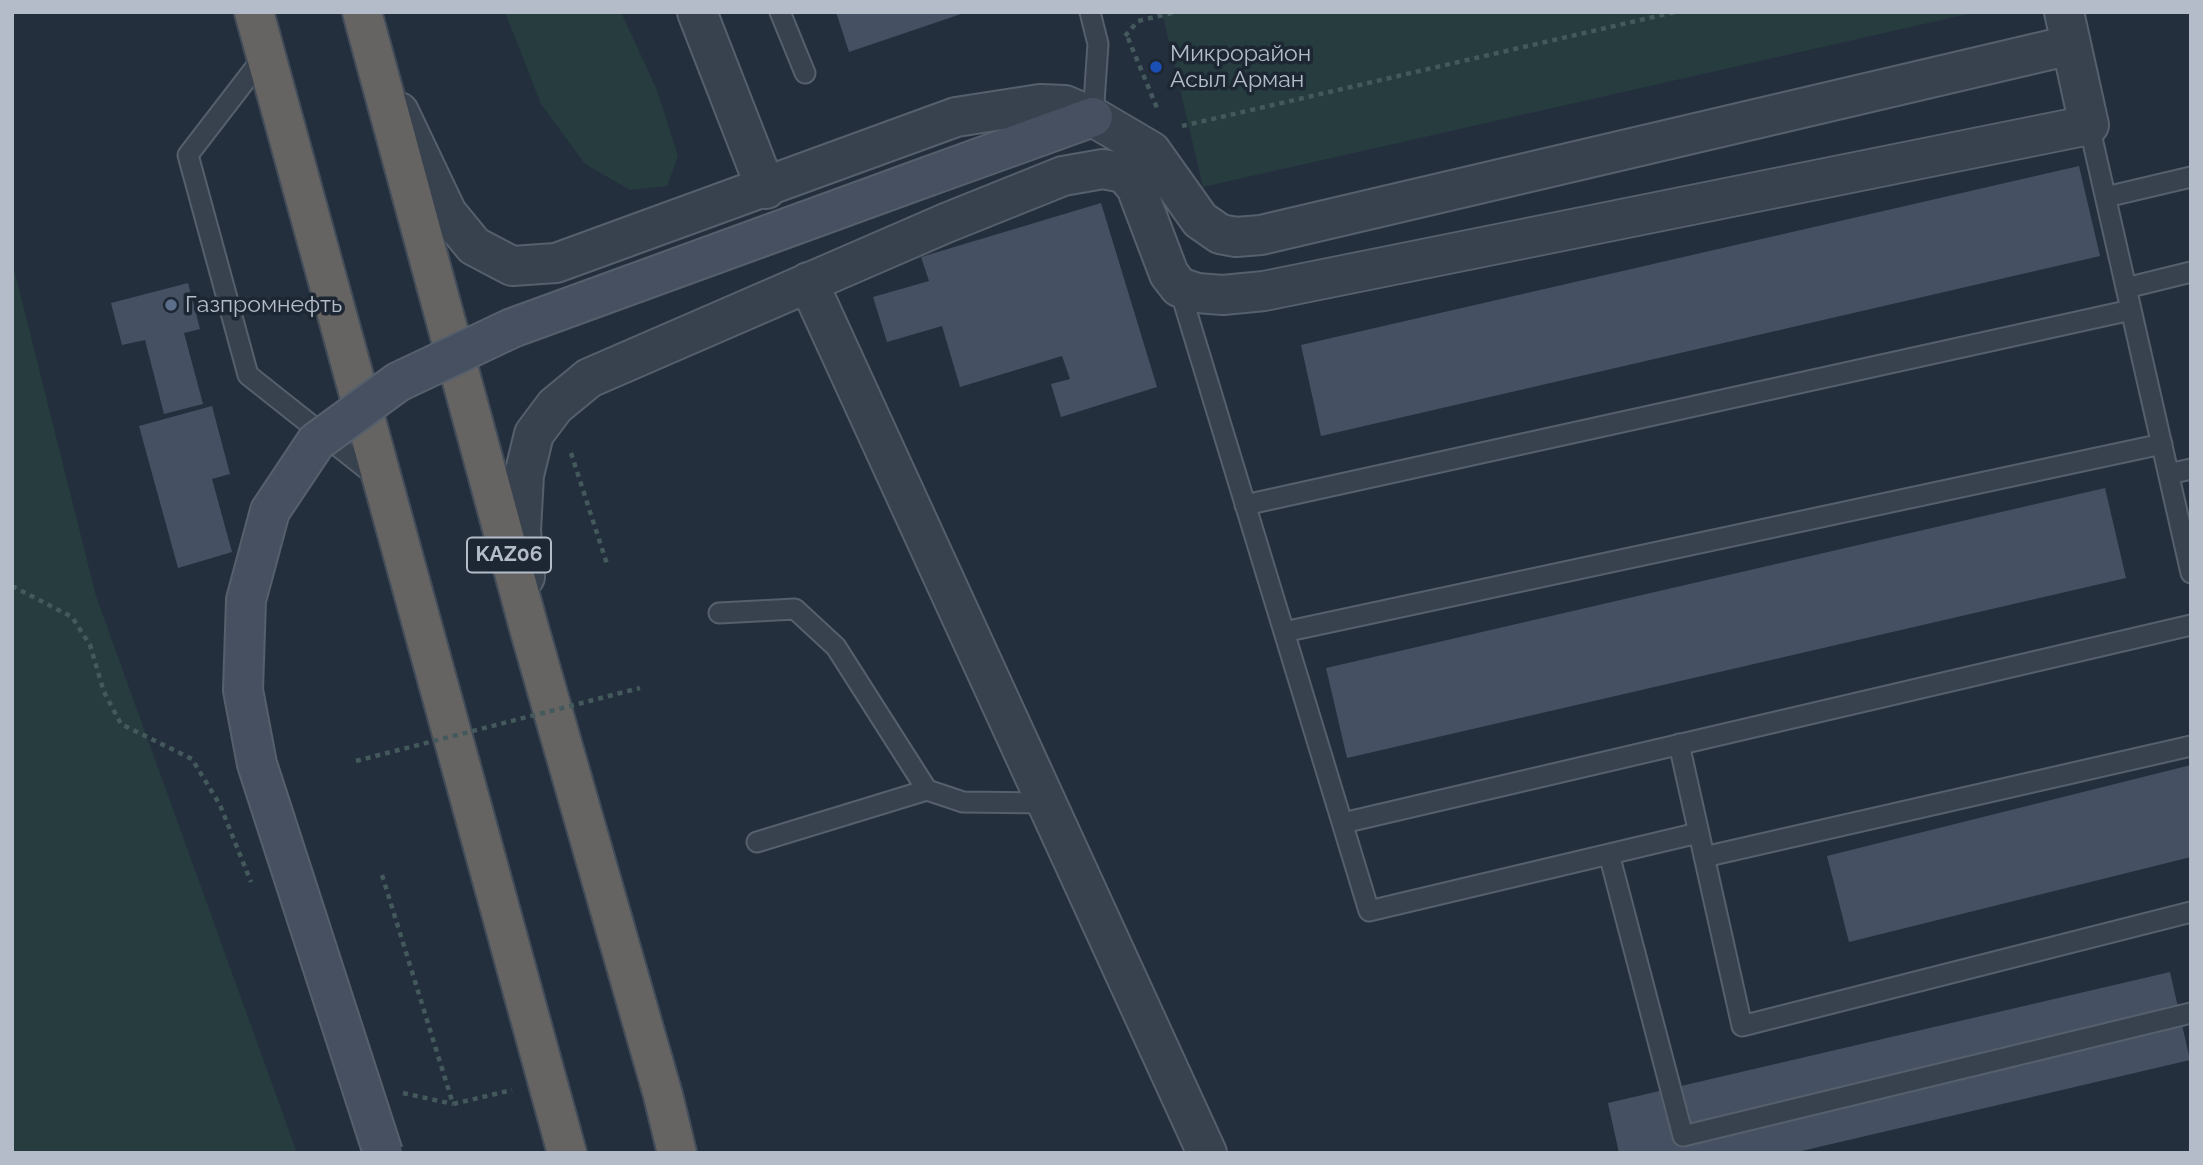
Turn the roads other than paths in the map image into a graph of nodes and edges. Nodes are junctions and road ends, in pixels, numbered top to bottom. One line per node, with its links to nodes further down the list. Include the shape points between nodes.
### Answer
1 (254, 12): 7 (highway)
2 (362, 12): 8 (highway, KАZ06)
3 (697, 12): 13 (street)
4 (780, 12): 9 (lane)
5 (1090, 12): 10 (lane, via 1098,44)
6 (2067, 21): 10 (street, via 1261,235 1220,234 1200,220 1150,151); 11 (street)
7 (265, 55): 23 (highway); 23 (lane, via 188,155 248,375)
8 (378, 66): 13 (street, via 447,213 474,246 512,266 556,263); 28 (highway, KАZ06)
9 (805, 73)
10 (1093, 117): 13 (street, via 1065,105 1040,104 956,117); 42 (main road, bridge, via 512,328 398,382 316,442 270,511 246,600 243,690 257,764)
11 (2089, 125): 14 (lane); 17 (street, via 1264,291 1223,295)
12 (2191, 177): 14 (lane)
13 (766, 189)
14 (2106, 197): 18 (lane)
15 (2191, 272): 18 (lane)
16 (808, 282): 17 (street, via 1063,176 1103,169 1124,173 1136,187 1169,274); 28 (street, via 589,378 555,406 534,434 524,475 521,530); 33 (street)
17 (1179, 287): 24 (lane)
18 (2126, 288): 19 (lane)
19 (2131, 310): 20 (lane); 24 (lane)
20 (2162, 444): 22 (lane); 29 (lane)
21 (2191, 469): 22 (lane)
22 (2169, 474): 25 (lane)
23 (383, 482): 43 (highway)
24 (1245, 505): 29 (lane)
25 (2191, 573)
26 (719, 613): 32 (lane, via 795,609 836,647)
27 (2191, 625): 30 (lane)
28 (529, 628): 41 (highway, KАZ06)
29 (1284, 632): 34 (lane)
30 (1679, 744): 34 (lane); 35 (lane)
31 (2191, 746): 38 (lane)
32 (927, 790): 33 (lane, via 963,802); 36 (lane)
33 (1047, 803): 46 (street)
34 (1343, 823): 37 (lane, via 1369,911)
35 (1698, 832): 37 (lane); 38 (lane)
36 (757, 842)
37 (1609, 854): 40 (lane, via 1683,1136)
38 (1704, 857): 39 (lane, via 1742,1026)
39 (2191, 912)
40 (2191, 1013)
41 (663, 1095): 44 (highway, KАZ06); 45 (main road)
42 (383, 1153)
43 (567, 1153)
44 (677, 1153)
45 (683, 1153)
46 (1207, 1153)

